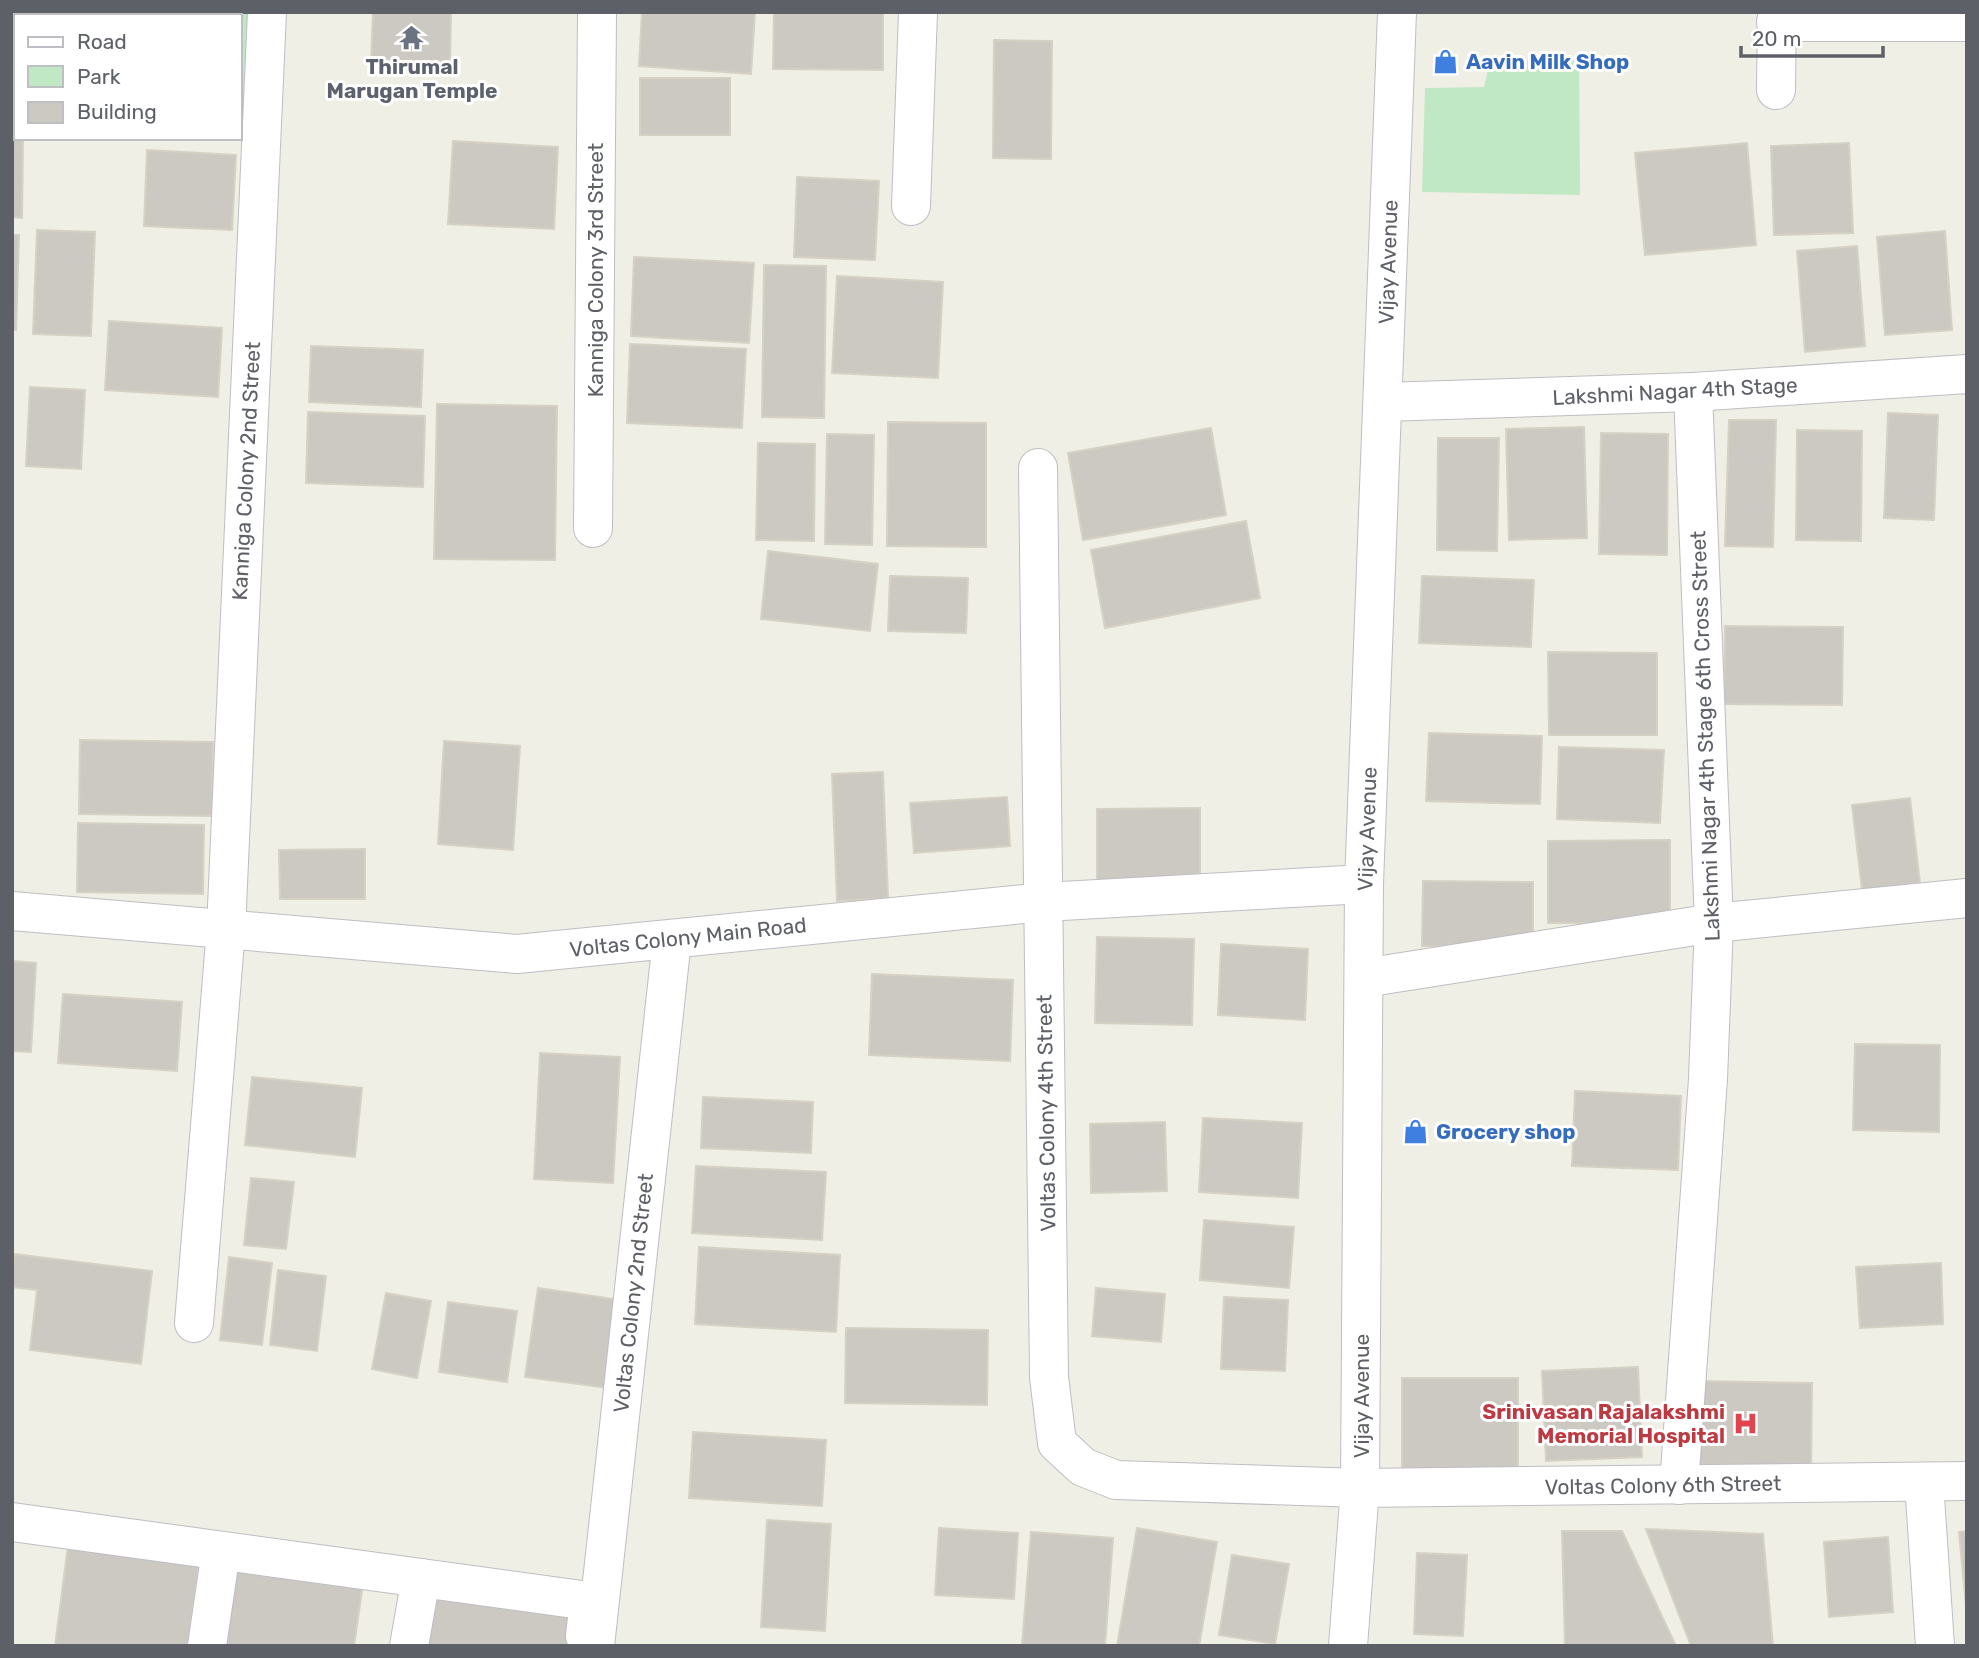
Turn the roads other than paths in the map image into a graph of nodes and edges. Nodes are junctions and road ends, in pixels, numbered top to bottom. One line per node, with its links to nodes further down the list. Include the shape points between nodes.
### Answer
1 (267, 12): 19 (street, Kanniga Colony 2nd Street)
2 (597, 12): 13 (street, Kanniga Colony 3rd Street)
3 (918, 12): 8 (street)
4 (1397, 12): 11 (street, Vijay Avenue)
5 (1777, 17): 6 (street); 7 (street)
6 (1967, 22)
7 (1776, 90)
8 (911, 206)
9 (1967, 374): 10 (street, Lakshmi Nagar 4th Stage)
10 (1692, 392): 11 (street, Lakshmi Nagar 4th Stage); 18 (street, Lakshmi Nagar 4th Stage 6th Cross Street)
11 (1383, 402): 14 (street, Vijay Avenue)
12 (1038, 468): 16 (street, Voltas Colony 4th Street)
13 (593, 528)
14 (1364, 884): 16 (street, Voltas Colony Main Road); 21 (street, Vijay Avenue)
15 (1967, 898): 18 (street)
16 (1044, 902): 20 (street, Voltas Colony Main Road); 26 (street, Voltas Colony 4th Street, via 1049,1377 1057,1443 1083,1467 1116,1480)
17 (12, 911): 19 (street, Voltas Colony Main Road)
18 (1714, 923): 21 (street); 25 (street, Lakshmi Nagar 4th Stage 6th Cross Street, via 1708,1079)
19 (226, 929): 20 (street, Voltas Colony Main Road, via 517,954); 22 (street)
20 (672, 940): 33 (street, Voltas Colony 2nd Street)
21 (1364, 978): 26 (street, Vijay Avenue)
22 (194, 1323)
23 (1967, 1481): 24 (street, Voltas Colony 6th Street)
24 (1924, 1482): 25 (street, Voltas Colony 6th Street); 35 (street)
25 (1679, 1485): 26 (street, Voltas Colony 6th Street)
26 (1360, 1488): 34 (street, Vijay Avenue)
27 (13, 1528): 28 (street)
28 (221, 1551): 29 (street); 30 (street)
29 (421, 1578): 31 (street); 32 (street, via 589,1601)
30 (206, 1646)
31 (409, 1646)
32 (584, 1646)
33 (595, 1646)
34 (1348, 1646)
35 (1935, 1646)

